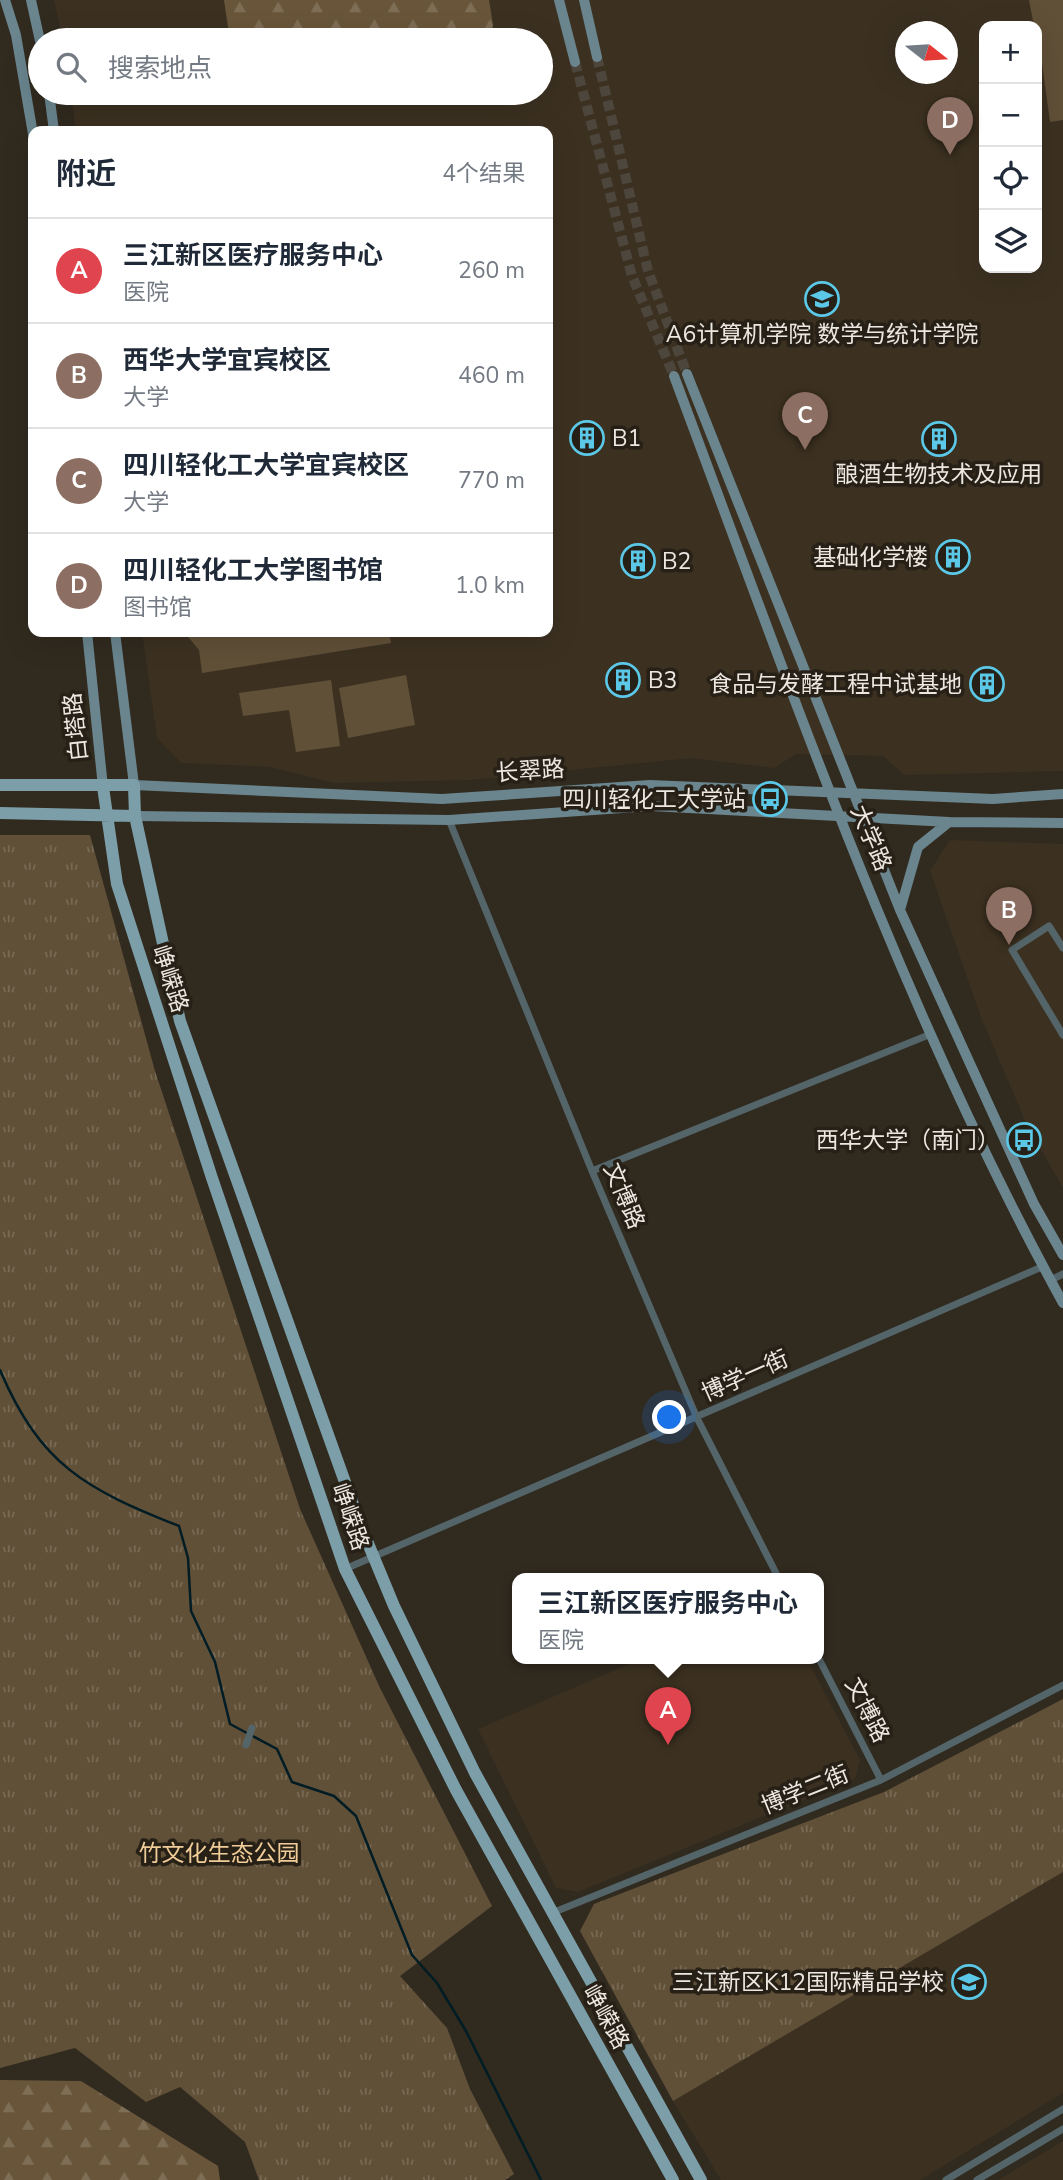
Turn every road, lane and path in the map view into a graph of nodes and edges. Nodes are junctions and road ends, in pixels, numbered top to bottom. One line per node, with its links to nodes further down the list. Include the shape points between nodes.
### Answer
1 (5, 0): 8 (main road)
2 (30, 0): 5 (main road)
3 (559, 0): 7 (main road)
4 (584, 0): 6 (main road)
5 (37, 28)
6 (597, 57)
7 (575, 62)
8 (28, 105)
9 (28, 105): 11 (main road)
10 (51, 105): 12 (main road)
11 (32, 126)
12 (53, 126)
13 (687, 374): 22 (main road, 大学路)
14 (674, 376): 20 (main road, 大学路)
15 (88, 637): 19 (main road, 白塔路)
16 (117, 637): 18 (main road)
17 (0, 785): 19 (main road, 长翠路)
18 (134, 785): 19 (main road, 长翠路); 20 (main road, 长翠路, via 442,799 650,785); 25 (main road)
19 (103, 787): 26 (main road, 白塔路)
20 (829, 793): 22 (main road, 长翠路); 24 (main road, 大学路)
21 (1063, 793): 22 (main road, 长翠路, via 993,799)
22 (852, 794): 27 (main road, 大学路)
23 (0, 813): 26 (main road, 长翠路)
24 (838, 815): 27 (main road, 长翠路); 28 (main road, 长翠路, via 651,806); 33 (main road, 大学路)
25 (135, 816): 26 (main road, 长翠路); 28 (main road, 长翠路); 42 (main road, 峥嵘路, via 180,1021)
26 (105, 817): 43 (main road, 峥嵘路, via 117,884)
27 (862, 817): 29 (main road, 长翠路); 31 (main road, 大学路)
28 (449, 820): 35 (street, 文博路)
29 (949, 822): 30 (main road, 长翠路); 31 (main road, via 918,847)
30 (1063, 823)
31 (900, 911): 36 (main road, 大学路, via 1034,1204)
32 (1063, 948): 34 (street, via 1049,926 1012,950)
33 (931, 1034): 35 (street); 37 (main road, 大学路)
34 (1063, 1035)
35 (592, 1171): 41 (street, 文博路)
36 (1063, 1255)
37 (1044, 1266): 39 (main road, 大学路); 41 (street, 博学一街)
38 (1063, 1274): 39 (street)
39 (1051, 1280): 40 (main road, 大学路)
40 (1062, 1301)
41 (698, 1418): 42 (street, 博学一街); 44 (street, 文博路)
42 (375, 1557): 43 (street, 博学一街); 50 (main road, 峥嵘路, via 475,1773)
43 (345, 1569): 53 (main road, 峥嵘路, via 456,1790)
44 (776, 1573)
45 (822, 1664): 49 (street, 文博路)
46 (1063, 1685): 49 (street, 博学二街)
47 (252, 1728): 48 (street)
48 (246, 1745)
49 (881, 1780): 50 (street, 博学二街)
50 (552, 1913): 54 (main road, 峥嵘路)
51 (1063, 2109): 55 (street)
52 (1063, 2129): 56 (street)
53 (673, 2180)
54 (701, 2180)
55 (946, 2180)
56 (978, 2180)

